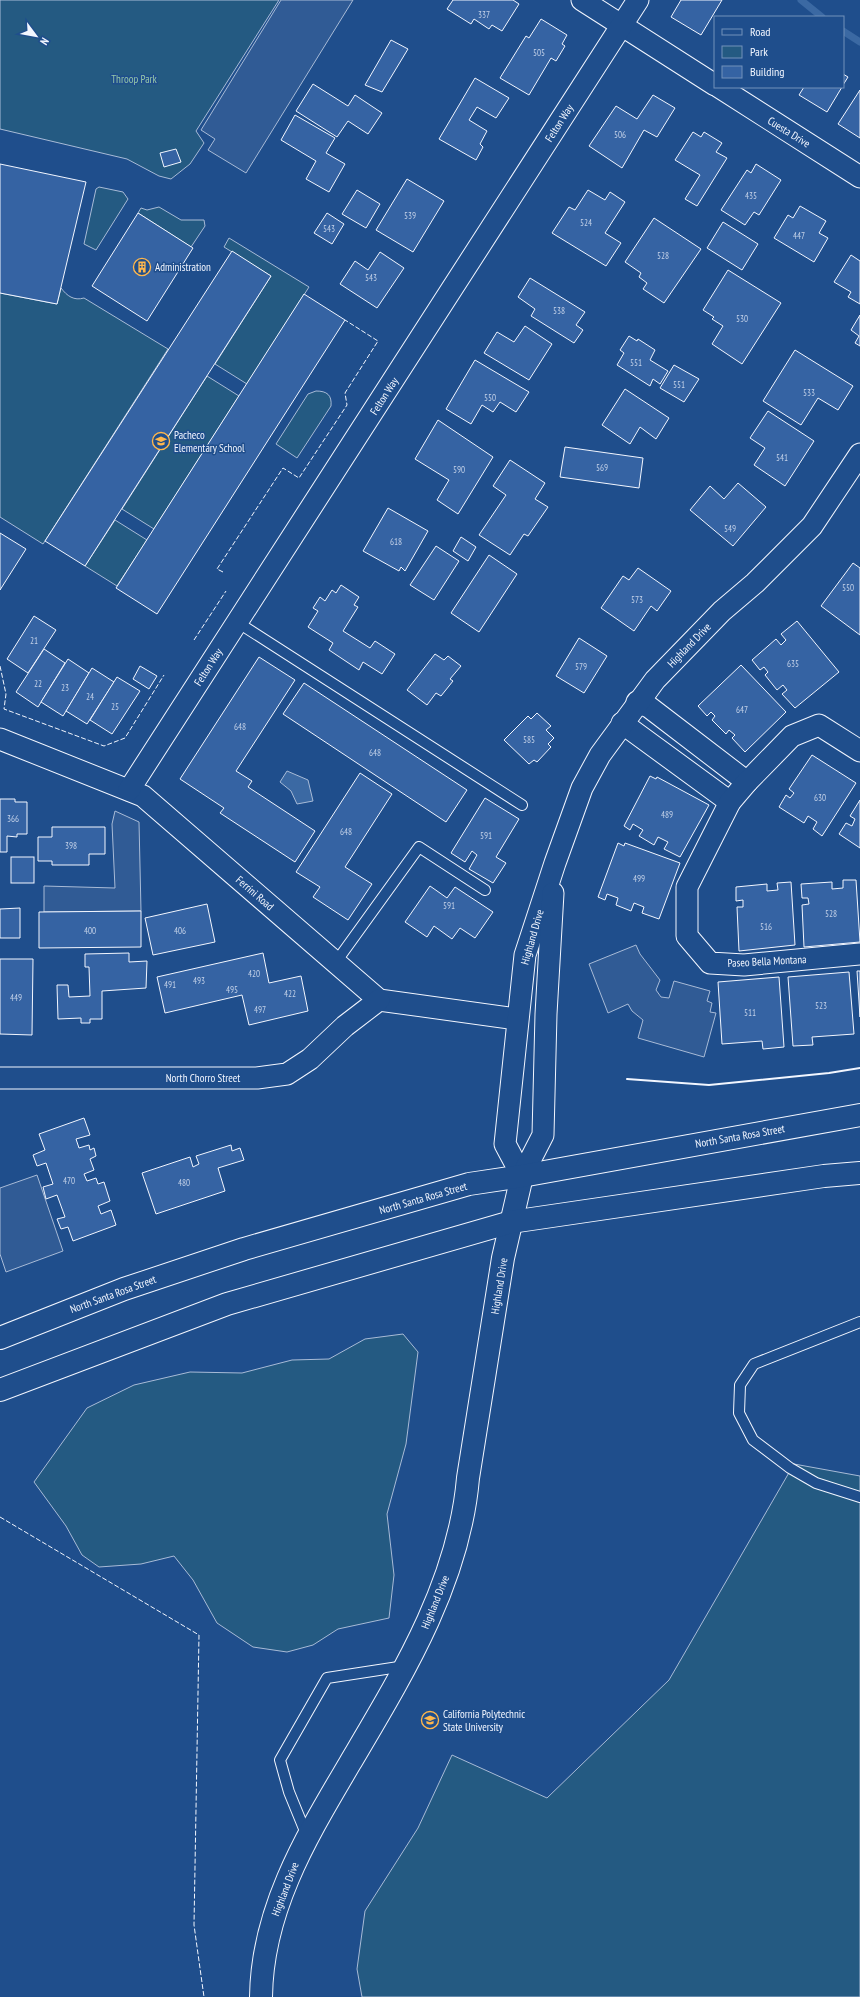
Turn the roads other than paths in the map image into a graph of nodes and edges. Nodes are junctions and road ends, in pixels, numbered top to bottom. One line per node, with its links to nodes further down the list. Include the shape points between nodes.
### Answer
1 (582, 0): 3 (street)
2 (638, 0): 3 (street, Felton Way)
3 (622, 26): 4 (street); 8 (street, Felton Way)
4 (714, 84)
5 (721, 88): 6 (street, Cuesta Drive)
6 (860, 177)
7 (860, 454): 9 (street, Highland Drive, via 812,526 755,583 722,611)
8 (237, 622): 14 (street, Felton Way); 16 (lane)
9 (637, 702): 10 (street, Highland Drive); 13 (street, via 649,707)
10 (622, 723): 15 (street); 17 (street, Highland Drive, via 582,788)
11 (0, 739): 14 (street, Ferrini Road)
12 (860, 751): 13 (street, Paseo Bella Montana, via 819,725 792,736)
13 (747, 782): 15 (street, Paseo Bella Montana)
14 (129, 790): 20 (street, Ferrini Road, via 143,796)
15 (730, 802): 19 (street, Paseo Bella Montana, via 687,887 687,936 710,963 744,965)
16 (522, 805)
17 (555, 863): 22 (street, Highland Drive, via 525,955); 26 (street, Highland Drive, via 546,1014 543,1135)
18 (485, 890): 20 (lane, via 419,847)
19 (860, 954)
20 (336, 962): 21 (street, Ferrini Road)
21 (379, 1000): 22 (street); 23 (street, North Chorro Street, via 345,1026 310,1059 287,1074 257,1078)
22 (517, 1019): 26 (street, Highland Drive, via 505,1144)
23 (0, 1078)
24 (860, 1115): 26 (main road, North Santa Rosa Street)
25 (860, 1173): 27 (main road, via 824,1176)
26 (522, 1176): 27 (main road, Highland Drive); 29 (main road, North Santa Rosa Street, via 469,1184 244,1249 124,1289)
27 (511, 1222): 30 (main road, via 227,1304); 32 (main road, Highland Drive, via 468,1478 465,1510 450,1565 429,1620)
28 (860, 1322): 31 (lane, via 754,1364 740,1385 739,1413 753,1440 790,1468 816,1483)
29 (0, 1338)
30 (0, 1390)
31 (860, 1497)
32 (405, 1666): 33 (main road, Highland Drive); 33 (lane, via 327,1678 280,1760 289,1792)
33 (308, 1838): 34 (main road, Highland Drive, via 289,1872 272,1924 261,1983)
34 (261, 1997)

